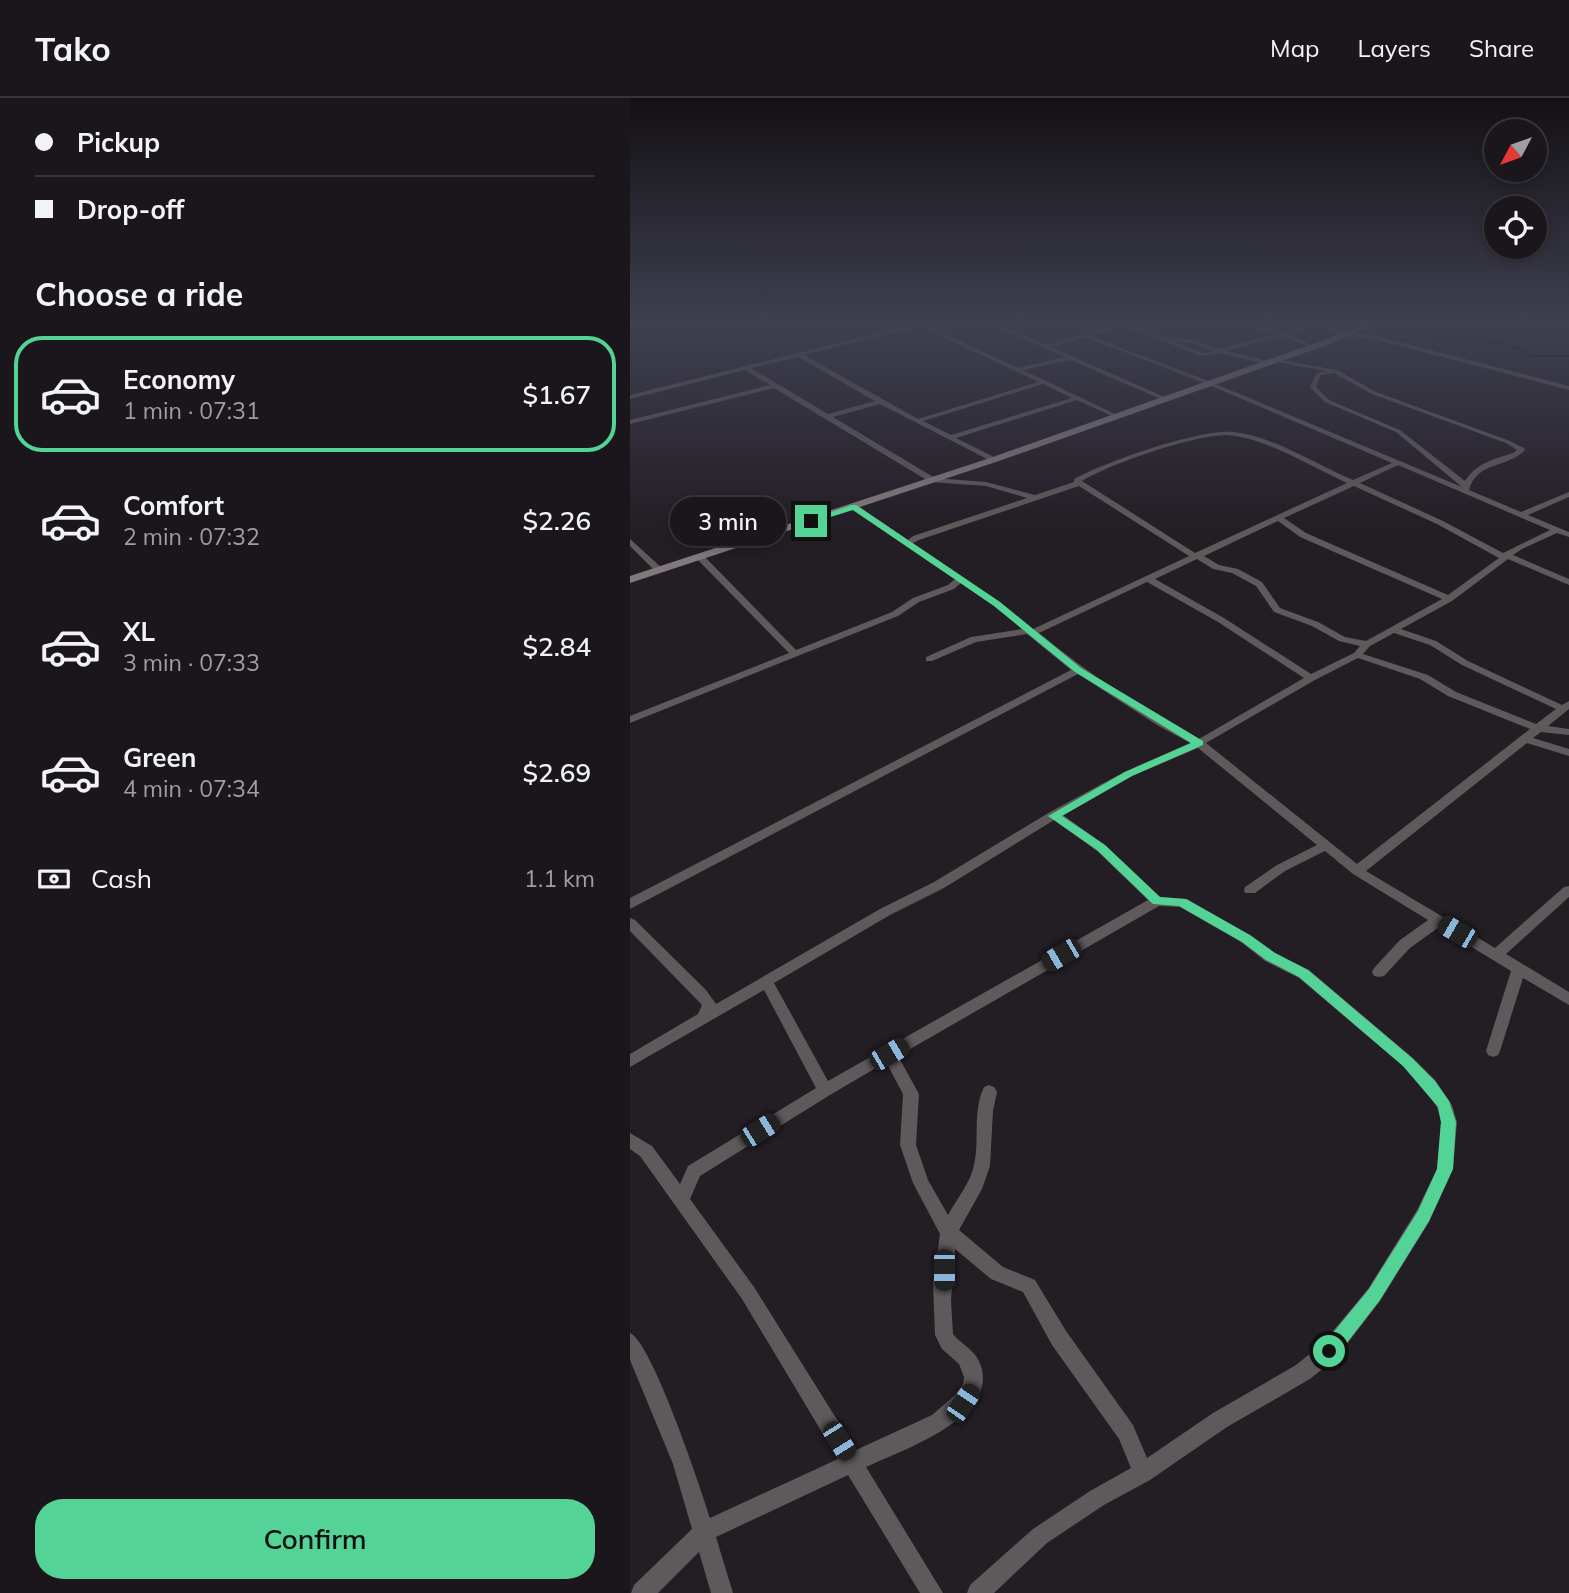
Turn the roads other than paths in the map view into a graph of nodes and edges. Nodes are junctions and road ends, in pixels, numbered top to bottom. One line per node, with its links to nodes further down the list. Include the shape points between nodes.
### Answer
1 (655, 391): 12 (street)
2 (754, 391): 19 (street)
3 (781, 391): 16 (street)
4 (861, 391): 15 (street)
5 (1015, 391): 18 (street)
6 (1062, 391): 13 (street)
7 (1147, 391): 14 (street)
8 (1188, 391): 14 (street)
9 (1227, 391): 22 (street)
10 (1317, 391): 26 (street, via 1327,401 1398,431)
11 (1370, 391): 26 (street, via 1521,450 1475,472)
12 (630, 397)
13 (1077, 398): 17 (street); 20 (street)
14 (1166, 399): 17 (street)
15 (881, 402): 16 (street); 18 (street)
16 (825, 416): 23 (street)
17 (1116, 416): 21 (street)
18 (917, 421): 20 (street)
19 (630, 422)
20 (950, 438): 21 (street)
21 (993, 460): 23 (street)
22 (1397, 463): 24 (street); 26 (street)
23 (933, 480): 28 (street, via 986,484); 29 (street)
24 (1352, 482): 25 (street, via 1256,440 1226,433 1135,458 1080,478); 31 (street); 37 (street)
25 (1079, 483): 28 (street); 36 (street)
26 (1465, 488): 30 (street)
27 (1569, 494): 30 (street)
28 (1036, 498): 35 (street)
29 (853, 507): 35 (street); 38 (street)
30 (1521, 515): 32 (street)
31 (1277, 517): 36 (street); 44 (street, via 1303,535)
32 (1556, 530): 33 (street); 37 (street)
33 (1569, 535)
34 (630, 541): 39 (street)
35 (907, 544): 41 (street)
36 (1195, 556): 42 (street); 47 (street, via 1259,584 1278,610 1342,639)
37 (1505, 556): 43 (street); 44 (street)
38 (700, 557): 39 (street); 48 (street)
39 (659, 570): 40 (street)
40 (630, 580)
41 (959, 580): 46 (street); 48 (street, via 895,614)
42 (1150, 580): 46 (street); 52 (street)
43 (1569, 582)
44 (1449, 599): 45 (street)
45 (1395, 630): 47 (street); 53 (street)
46 (1030, 632): 50 (street, via 974,639); 51 (street)
47 (1367, 644): 49 (street)
48 (794, 653): 54 (street)
49 (1357, 655): 52 (street); 55 (street, via 1424,677 1452,694)
50 (929, 659)
51 (1078, 670): 58 (street); 66 (street)
52 (1311, 678): 58 (street)
53 (1567, 706): 55 (street)
54 (630, 720)
55 (1536, 728): 56 (street); 57 (street)
56 (1569, 732)
57 (1524, 738): 59 (street); 62 (street)
58 (1199, 743): 60 (street, via 1128,774); 61 (street)
59 (1569, 753)
60 (1054, 816): 65 (street, via 1101,848); 73 (street)
61 (1325, 846): 62 (street); 63 (street)
62 (1357, 872): 68 (street)
63 (1250, 890)
64 (1569, 890): 67 (street)
65 (1157, 901): 77 (street); 86 (street, via 1182,902 1304,974 1408,1062 1444,1105 1449,1122 1445,1169 1423,1216 1374,1295 1329,1351)
66 (630, 904)
67 (1563, 906): 70 (street, via 1532,921)
68 (1437, 920): 70 (street); 72 (street)
69 (630, 923): 75 (street, via 709,1004)
70 (1496, 955): 71 (street)
71 (1519, 969): 74 (street); 76 (street)
72 (1379, 972)
73 (766, 981): 75 (street); 79 (street)
74 (1569, 999)
75 (705, 1017): 78 (street)
76 (1493, 1051)
77 (889, 1054): 79 (street); 83 (street, via 911,1094 908,1145 912,1157)
78 (630, 1061)
79 (825, 1090): 82 (street, via 694,1171)
80 (989, 1092): 83 (street, via 982,1167)
81 (630, 1140): 82 (street, via 646,1151)
82 (681, 1200): 85 (street, via 748,1293)
83 (949, 1233): 85 (street, via 944,1335 953,1349 966,1357 974,1387 963,1403 939,1422); 86 (street, via 997,1273 1029,1286 1059,1338 1126,1432)
84 (630, 1342): 87 (street, via 683,1464)
85 (853, 1462): 87 (street); 90 (street)
86 (1143, 1473): 91 (street, via 1040,1536)
87 (705, 1532): 88 (street); 89 (street)
88 (642, 1593)
89 (722, 1593)
90 (932, 1593)
91 (978, 1593)

